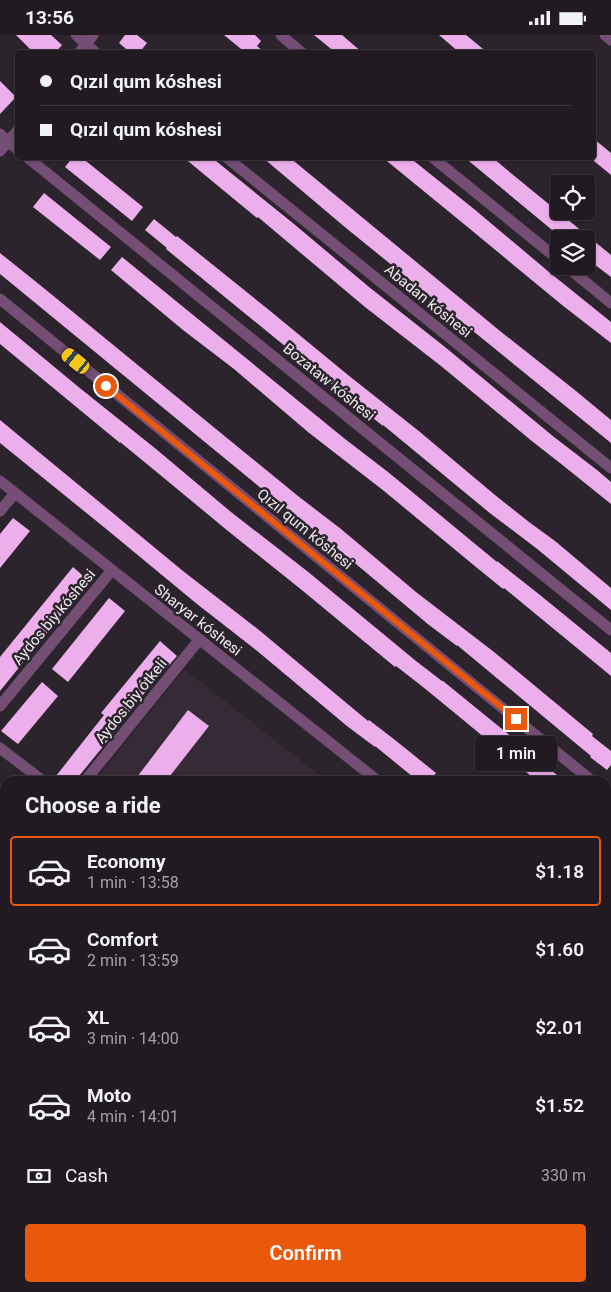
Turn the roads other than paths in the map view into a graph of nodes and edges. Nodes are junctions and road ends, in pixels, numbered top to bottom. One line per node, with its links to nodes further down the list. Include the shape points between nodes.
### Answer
1 (76, 35): 6 (street)
2 (93, 35): 6 (street)
3 (281, 35): 7 (street)
4 (605, 35): 5 (street)
5 (611, 40)
6 (82, 48)
7 (298, 50)
8 (15, 132): 9 (street)
9 (4, 138): 10 (street); 11 (street)
10 (15, 147)
11 (0, 151)
12 (31, 160): 24 (street, Bozataw kóshesi)
13 (230, 160): 19 (street, Abadan kóshesi)
14 (436, 160): 15 (street)
15 (550, 253)
16 (577, 275): 18 (street)
17 (0, 299): 31 (street, Qızıl qum kóshesi)
18 (611, 303)
19 (611, 468)
20 (0, 481): 21 (street, Sharyar kóshesi)
21 (15, 493): 22 (street); 23 (street, Sharyar kóshesi)
22 (0, 511)
23 (112, 571): 25 (street, Sharyar kóshesi); 26 (street, Aydos biy kóshesi)
24 (611, 630)
25 (199, 640): 29 (street, Aydos biy ótkeli); 30 (street, Sharyar kóshesi)
26 (0, 706)
27 (0, 748): 28 (street)
28 (36, 776)
29 (89, 776)
30 (372, 776)
31 (586, 776)

